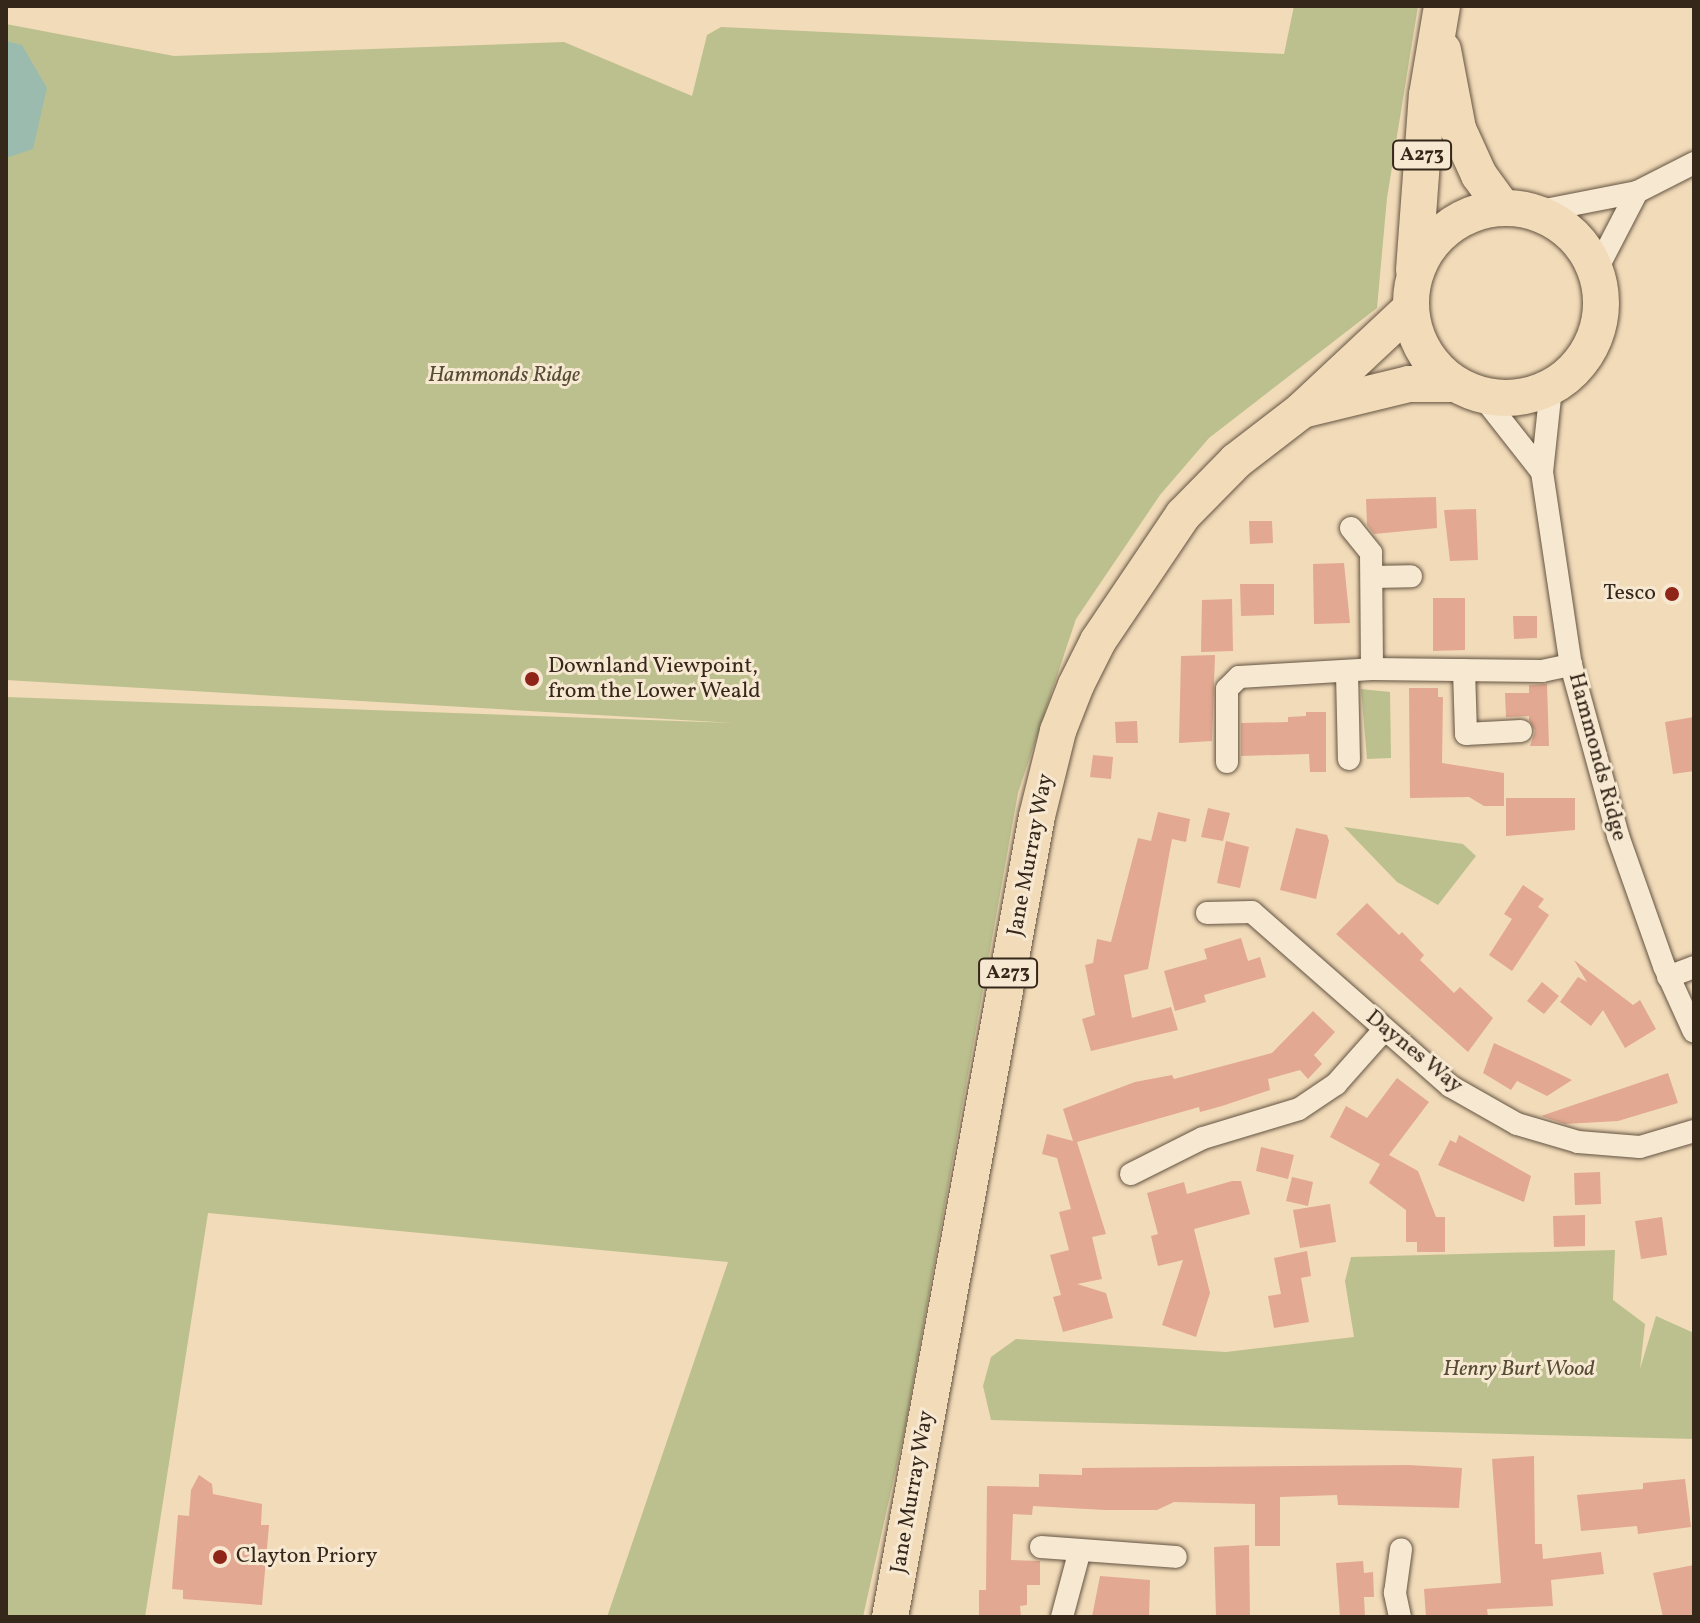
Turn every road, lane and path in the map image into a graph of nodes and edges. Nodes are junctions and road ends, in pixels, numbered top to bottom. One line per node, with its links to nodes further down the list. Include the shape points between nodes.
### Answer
1 (1441, 21): 4 (main road, A273, via 1458,129 1479,175); 6 (main road, A273, via 1427,95)
2 (1694, 163): 3 (street)
3 (1637, 192): 4 (street); 5 (street)
4 (1519, 210): 5 (main road, via 1561,225 1581,244); 6 (main road, via 1473,213 1447,227 1427,249)
5 (1596, 271): 7 (main road, via 1600,320 1591,347)
6 (1412, 292): 8 (main road, via 1417,338 1432,364); 9 (main road, Jane Murray Way / A273)
7 (1551, 388): 8 (main road, via 1529,396); 10 (street, Hammonds Ridge)
8 (1468, 390): 9 (main road, Jane Murray Way / A273, via 1409,384); 10 (street, Hammonds Ridge)
9 (1301, 411): 32 (main road, Jane Murray Way / A273, via 1236,461 1183,515 1098,641 1058,731 1037,816)
10 (1542, 472): 14 (street, Hammonds Ridge)
11 (1351, 528): 13 (street, via 1371,553)
12 (1411, 576): 13 (street)
13 (1372, 577): 15 (street)
14 (1571, 665): 16 (street, via 1542,671); 23 (street, Hammonds Ridge, via 1618,836)
15 (1372, 669): 16 (street); 17 (street)
16 (1464, 670): 18 (street, via 1466,734)
17 (1347, 673): 19 (street); 20 (street, via 1239,677 1227,689)
18 (1521, 731)
19 (1349, 759)
20 (1227, 762)
21 (1207, 913): 24 (street, Daynes Way, via 1252,912 1307,955)
22 (1694, 967): 23 (street)
23 (1668, 977): 25 (street, Hammonds Ridge)
24 (1383, 1031): 26 (street, Daynes Way, via 1450,1086 1517,1124 1578,1142 1640,1147); 27 (street, via 1336,1084 1299,1109 1203,1138)
25 (1694, 1032)
26 (1694, 1131)
27 (1131, 1174)
28 (1041, 1547): 30 (street)
29 (1401, 1549): 34 (street, via 1395,1593)
30 (1080, 1550): 31 (street); 33 (street)
31 (1176, 1557)
32 (890, 1617)
33 (1062, 1617)
34 (1400, 1617)

